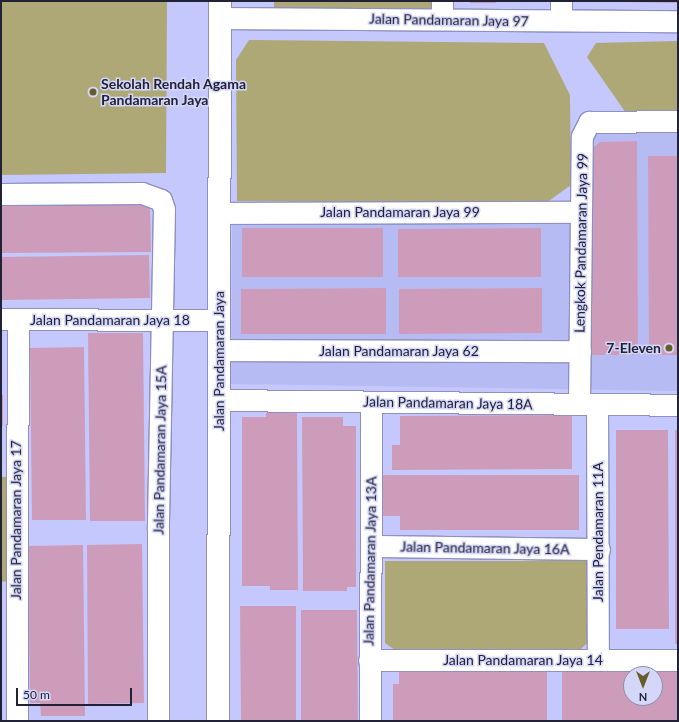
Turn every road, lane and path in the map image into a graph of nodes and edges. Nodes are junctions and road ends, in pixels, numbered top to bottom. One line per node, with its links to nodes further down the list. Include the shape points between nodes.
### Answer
1 (220, 9): 2 (street, Jalan Pandamaran Jaya 97); 8 (main road, Jalan Pandamaran Jaya)
2 (442, 10): 3 (street, Jalan Pandamaran Jaya 97)
3 (561, 11): 4 (street, Jalan Pandamaran Jaya 97)
4 (678, 21)
5 (678, 121): 7 (street, Lengkok Pandamaran Jaya 99, via 589,122 582,136)
6 (1, 194): 10 (street, Jalan Pandamaran Jaya 15A, via 142,193 161,200 164,209)
7 (581, 212): 8 (street, Jalan Pandamaran Jaya 99); 13 (street, Lengkok Pandamaran Jaya 99)
8 (219, 213): 11 (main road, Jalan Pandamaran Jaya)
9 (9, 319): 10 (street, Jalan Pandamaran Jaya 18); 18 (street, Jalan Pandamaran Jaya 17)
10 (162, 320): 11 (street, Jalan Pandamaran Jaya 18); 26 (street, Jalan Pandamaran Jaya 15A)
11 (219, 320): 12 (main road, Jalan Pandamaran Jaya)
12 (219, 350): 13 (street, Jalan Pandamaran Jaya 62); 14 (main road, Jalan Pandamaran Jaya)
13 (580, 351): 16 (street, Lengkok Pandamaran Jaya 99)
14 (219, 400): 15 (street, Jalan Pandamaran Jaya 18A); 27 (main road, Jalan Pandamaran Jaya)
15 (371, 402): 16 (street, Jalan Pandamaran Jaya 18A); 19 (street, Jalan Pandamaran Jaya 13A)
16 (588, 404): 17 (street, Jalan Pandamaran Jaya 18A); 20 (street, Jalan Pendamaran 11A)
17 (678, 405)
18 (8, 462): 21 (street, Jalan Pandamaran Jaya 17)
19 (371, 546): 20 (street, Jalan Pandamaran Jaya 16A); 23 (street, Jalan Pandamaran Jaya 13A)
20 (599, 549): 22 (street, Jalan Pendamaran 11A)
21 (8, 593): 25 (street, Jalan Pandamaran Jaya 17)
22 (598, 659): 23 (street, Jalan Pandamaran Jaya 14); 24 (street, Jalan Pandamaran Jaya 14)
23 (368, 660): 28 (street, Jalan Pandamaran Jaya 13A)
24 (678, 660)
25 (17, 721)
26 (158, 721)
27 (218, 721)
28 (370, 721)

